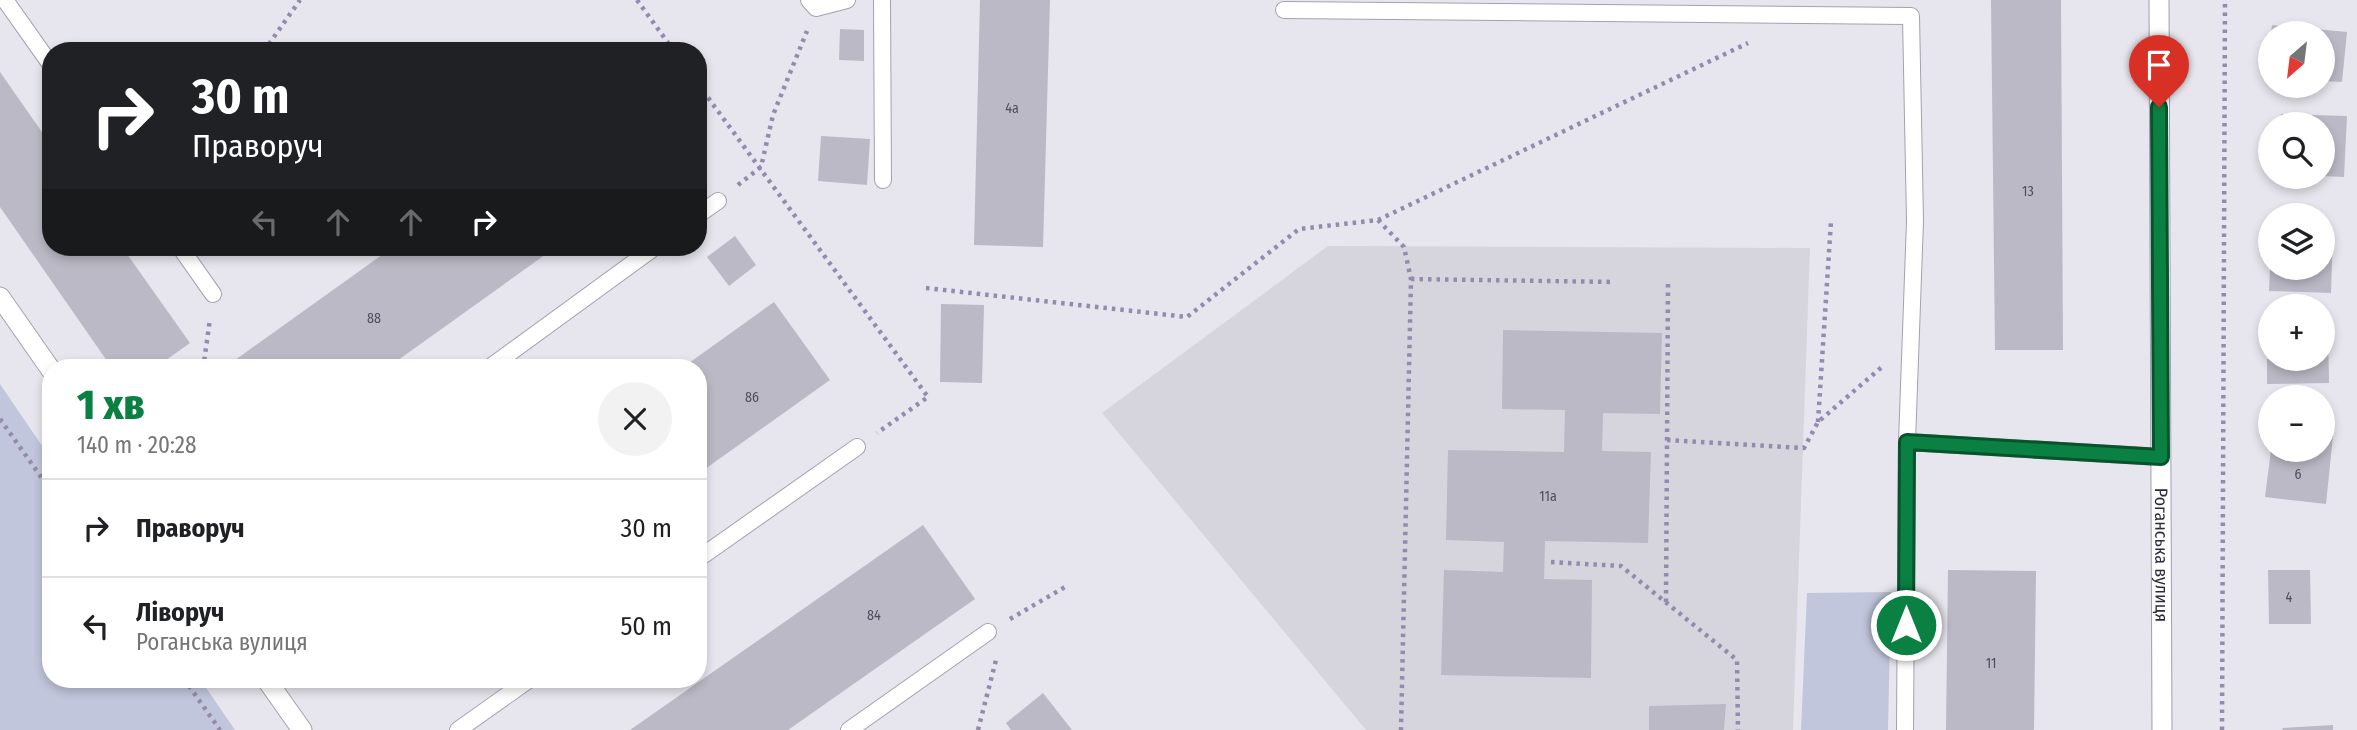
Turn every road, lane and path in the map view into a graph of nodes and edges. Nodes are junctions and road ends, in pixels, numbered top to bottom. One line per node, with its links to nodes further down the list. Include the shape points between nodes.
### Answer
1 (5, 0): 13 (lane)
2 (300, 0): 11 (path)
3 (637, 0): 12 (path)
4 (847, 0): 8 (lane)
5 (883, 0): 16 (lane)
6 (2159, 0): 38 (main road, Роганська вулиця)
7 (2225, 0): 58 (path)
8 (812, 4): 15 (path, via 773,115)
9 (1284, 10): 29 (lane, via 1911,16 1915,221)
10 (1755, 39): 19 (path)
11 (270, 42)
12 (667, 42)
13 (42, 52)
14 (707, 96): 15 (path)
15 (761, 167): 37 (path, via 928,397)
16 (883, 180)
17 (718, 201): 18 (lane)
18 (707, 209)
19 (1378, 220): 23 (path, via 1404,247); 26 (path, via 1299,229 1187,317)
20 (1831, 221): 34 (path)
21 (186, 256): 27 (lane)
22 (643, 256): 32 (lane)
23 (1411, 278): 24 (path); 54 (path)
24 (1615, 282)
25 (1668, 284): 35 (path)
26 (926, 288)
27 (213, 294): 31 (path)
28 (0, 297): 30 (main road)
29 (1910, 343): 34 (path); 36 (lane)
30 (43, 359)
31 (204, 359)
32 (501, 359)
33 (0, 419): 39 (path)
34 (1818, 422): 35 (path, via 1804,448)
35 (1667, 440): 43 (path)
36 (1907, 442): 38 (lane); 56 (lane)
37 (857, 447): 40 (lane)
38 (2161, 457): 57 (main road, Роганська вулиця)
39 (42, 478)
40 (707, 553)
41 (1550, 562): 43 (path, via 1621,566)
42 (1065, 587): 44 (path)
43 (1666, 602): 55 (path, via 1737,660)
44 (988, 632): 52 (lane)
45 (999, 649): 53 (path)
46 (190, 688): 49 (path)
47 (272, 688): 50 (main road)
48 (517, 688): 51 (lane)
49 (220, 730)
50 (302, 730)
51 (458, 730)
52 (849, 730)
53 (978, 730)
54 (1401, 730)
55 (1738, 730)
56 (1905, 730)
57 (2162, 730)
58 (2222, 730)

